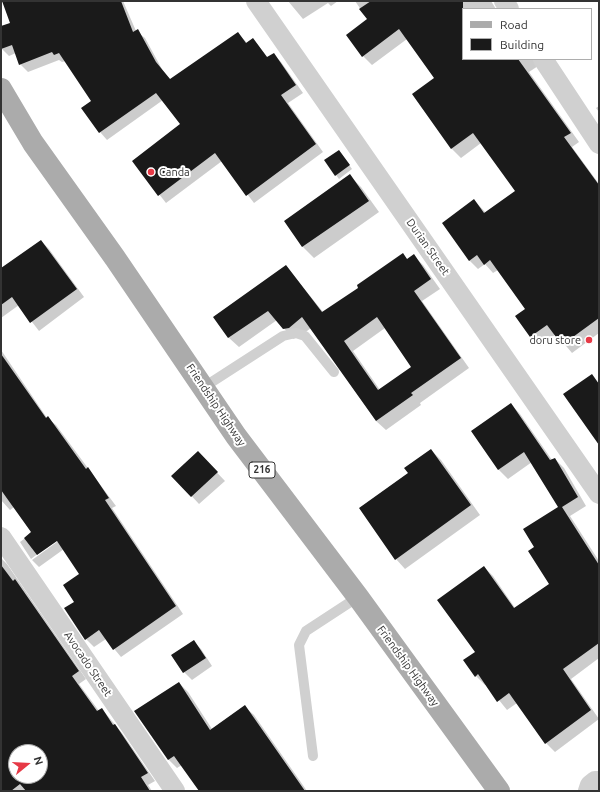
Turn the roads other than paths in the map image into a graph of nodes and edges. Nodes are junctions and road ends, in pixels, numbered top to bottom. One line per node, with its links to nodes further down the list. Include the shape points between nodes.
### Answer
1 (256, 1): 7 (street, Durian Street)
2 (544, 60): 4 (street)
3 (1, 89): 6 (main road, Friendship Highway / 216, via 33,143)
4 (599, 144)
5 (334, 372): 6 (lane, via 305,336 296,333 283,336)
6 (204, 387): 9 (main road, Friendship Highway / 216, via 236,436)
7 (599, 494)
8 (1, 537): 12 (street, Avocado Street)
9 (358, 597): 10 (lane, via 306,631 299,645); 13 (main road, Friendship Highway / 216)
10 (313, 756)
11 (599, 780): 14 (street, via 590,785)
12 (172, 790)
13 (499, 791)
14 (588, 791)

